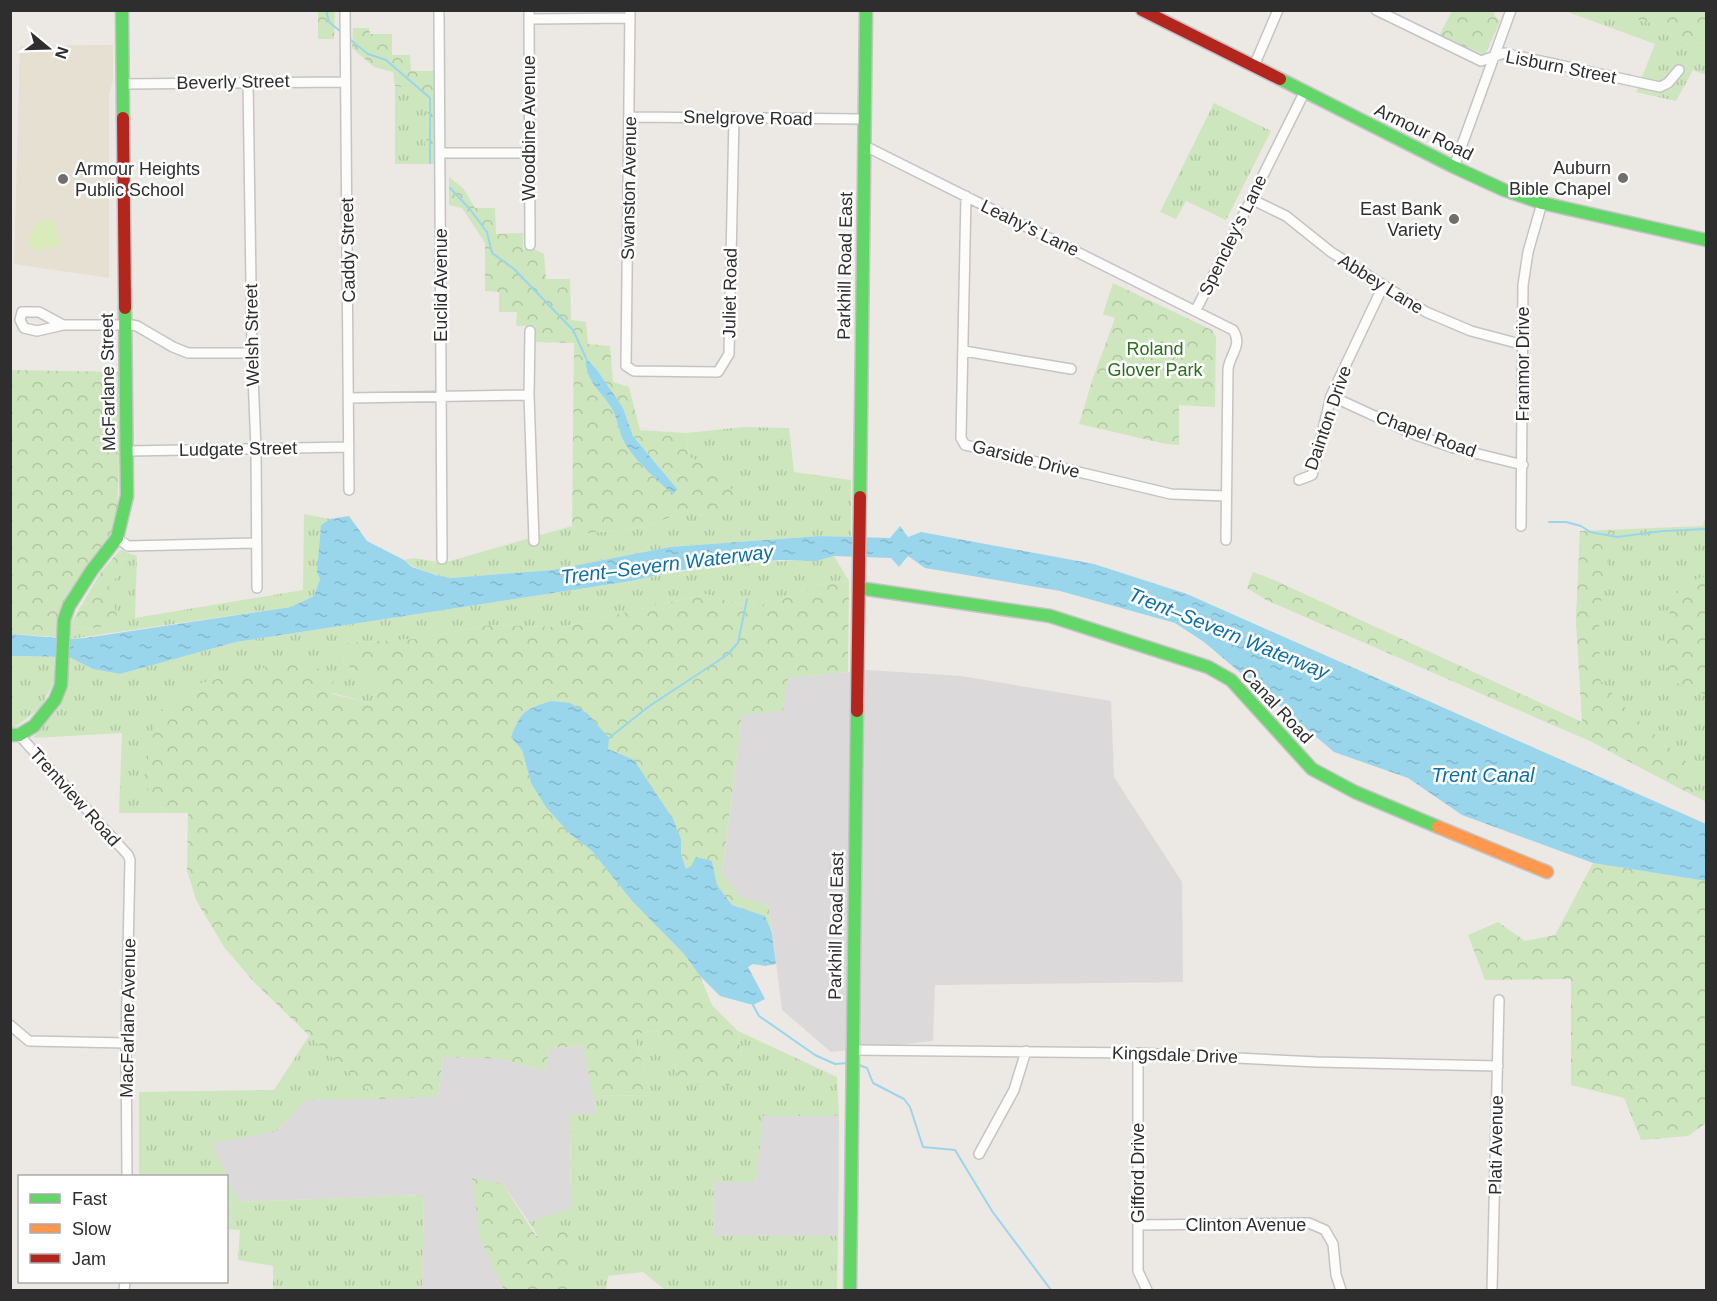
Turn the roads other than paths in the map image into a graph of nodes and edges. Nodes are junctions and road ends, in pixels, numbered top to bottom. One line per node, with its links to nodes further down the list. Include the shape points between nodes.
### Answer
1 (122, 10): 16 (main road, McFarlane Street)
2 (345, 10): 15 (street, Caddy Street)
3 (440, 10): 22 (street, Euclid Avenue)
4 (866, 10): 20 (main road, Parkhill Road East)
5 (1142, 10): 12 (main road, Armour Road)
6 (1278, 10): 12 (street)
7 (1376, 10): 11 (street, Lisburn Street, via 1475,60)
8 (1511, 10): 11 (street)
9 (630, 14): 10 (street); 18 (street, Swanston Avenue)
10 (529, 15): 23 (street, Woodbine Avenue)
11 (1493, 58): 13 (street, Lisburn Street, via 1504,53 1660,87); 24 (street)
12 (1254, 66): 17 (main road, Armour Road)
13 (1679, 70)
14 (248, 81): 15 (street, Beverly Street); 16 (street, Beverly Street); 37 (street, Welsh Street)
15 (345, 82): 43 (street, Caddy Street)
16 (122, 84): 33 (main road, McFarlane Street)
17 (1304, 93): 24 (main road, Armour Road); 26 (street, Spencley's Lane)
18 (630, 117): 19 (street, Snelgrove Road); 38 (street, Swanston Avenue)
19 (734, 117): 20 (street, Snelgrove Road); 38 (street, Juliet Road, via 729,354 718,372 634,371)
20 (865, 119): 21 (main road, Parkhill Road East)
21 (865, 146): 25 (street, Leahy's Lane); 58 (main road, Parkhill Road East)
22 (441, 153): 23 (street); 41 (street, Euclid Avenue)
23 (529, 153): 29 (street, Woodbine Avenue)
24 (1454, 167): 27 (main road, Armour Road)
25 (966, 196): 31 (street, Leahy's Lane); 36 (street, Garside Drive)
26 (1251, 199): 30 (street, Abbey Lane, via 1286,216); 31 (street, Spencley's Lane)
27 (1542, 203): 28 (main road, Armour Road); 35 (street, Franmor Drive, via 1523,285)
28 (1707, 240)
29 (530, 244)
30 (1383, 286): 35 (street, Abbey Lane, via 1426,312 1471,331); 42 (street, Dainton Drive)
31 (1196, 310): 50 (street, Spencley's Lane, via 1229,327 1237,340 1228,369)
32 (63, 325): 33 (street)
33 (124, 325): 37 (street, via 137,326 188,353); 46 (main road, McFarlane Street)
34 (530, 331): 40 (street)
35 (1524, 345): 47 (street, Franmor Drive)
36 (964, 351): 39 (street); 50 (street, Garside Drive, via 961,438 965,445 1171,494)
37 (252, 353): 45 (street, Welsh Street)
38 (626, 366)
39 (1071, 369)
40 (529, 394): 41 (street); 54 (street)
41 (442, 396): 43 (street); 56 (street, Euclid Avenue)
42 (1331, 396): 47 (street, Chapel Road, via 1416,435); 48 (street, Dainton Drive, via 1312,475)
43 (350, 398): 44 (street, Caddy Street)
44 (349, 447): 45 (street, Ludgate Street); 49 (street, Caddy Street)
45 (256, 448): 46 (street, Ludgate Street); 55 (street, Welsh Street)
46 (128, 451): 52 (main road, McFarlane Street, via 127,496)
47 (1523, 465): 51 (street, Franmor Drive)
48 (1299, 480)
49 (349, 490)
50 (1226, 496): 53 (street, Spencley's Lane)
51 (1521, 526)
52 (117, 538): 55 (street, via 128,546); 59 (main road, McFarlane Street, via 69,606 64,620 61,685 55,700 34,726)
53 (1226, 540)
54 (534, 541)
55 (255, 543): 57 (street, Welsh Street)
56 (442, 559)
57 (257, 588)
58 (859, 588): 61 (main road, Canal Road, via 1050,616 1208,667 1231,680 1312,769 1355,792); 65 (main road, Parkhill Road East)
59 (15, 735): 60 (street, Trentview Road)
60 (130, 860): 64 (street, MacFarlane Avenue)
61 (1547, 872)
62 (1500, 1000): 68 (street, Plati Avenue)
63 (10, 1025): 64 (street, via 29,1041)
64 (126, 1043): 70 (street, MacFarlane Avenue)
65 (852, 1050): 66 (street, Kingsdale Drive); 72 (main road, Parkhill Road East)
66 (1026, 1051): 67 (street, Kingsdale Drive); 69 (street, via 1014,1090)
67 (1138, 1053): 68 (street, Kingsdale Drive); 71 (street, Gifford Drive)
68 (1498, 1066): 75 (street, Plati Avenue)
69 (979, 1154)
70 (126, 1175)
71 (1138, 1225): 73 (street, Gifford Drive, via 1138,1271); 74 (street, Clinton Avenue, via 1309,1223 1325,1230 1333,1244)
72 (850, 1290)
73 (1147, 1290)
74 (1341, 1290)
75 (1492, 1290)

